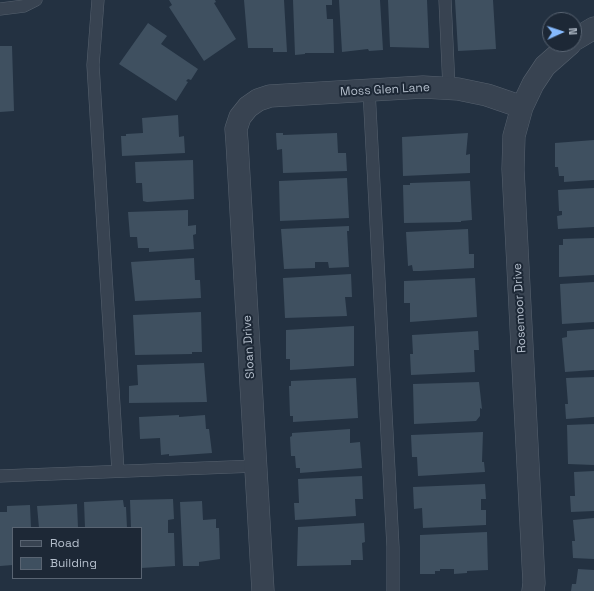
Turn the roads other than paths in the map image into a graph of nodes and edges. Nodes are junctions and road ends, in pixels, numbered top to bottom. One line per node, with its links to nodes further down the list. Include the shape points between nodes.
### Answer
1 (36, 0): 4 (lane, via 24,6)
2 (98, 0): 13 (lane, via 93,65)
3 (445, 0): 8 (lane)
4 (0, 9)
5 (594, 28): 6 (street)
6 (582, 35)
7 (561, 52): 11 (street, Rosemoor Drive, via 545,66)
8 (449, 88): 9 (street, Moss Glen Lane); 11 (street, Moss Glen Lane, via 486,95)
9 (369, 90): 10 (street, Moss Glen Lane, via 270,96); 16 (lane, via 393,547)
10 (248, 107): 12 (street, Sloan Drive, via 240,117 236,129)
11 (522, 107): 17 (street, Rosemoor Drive, via 514,136 513,169)
12 (256, 466): 13 (lane); 15 (street, Sloan Drive)
13 (118, 471): 14 (lane)
14 (0, 476)
15 (263, 591)
16 (393, 591)
17 (533, 591)

